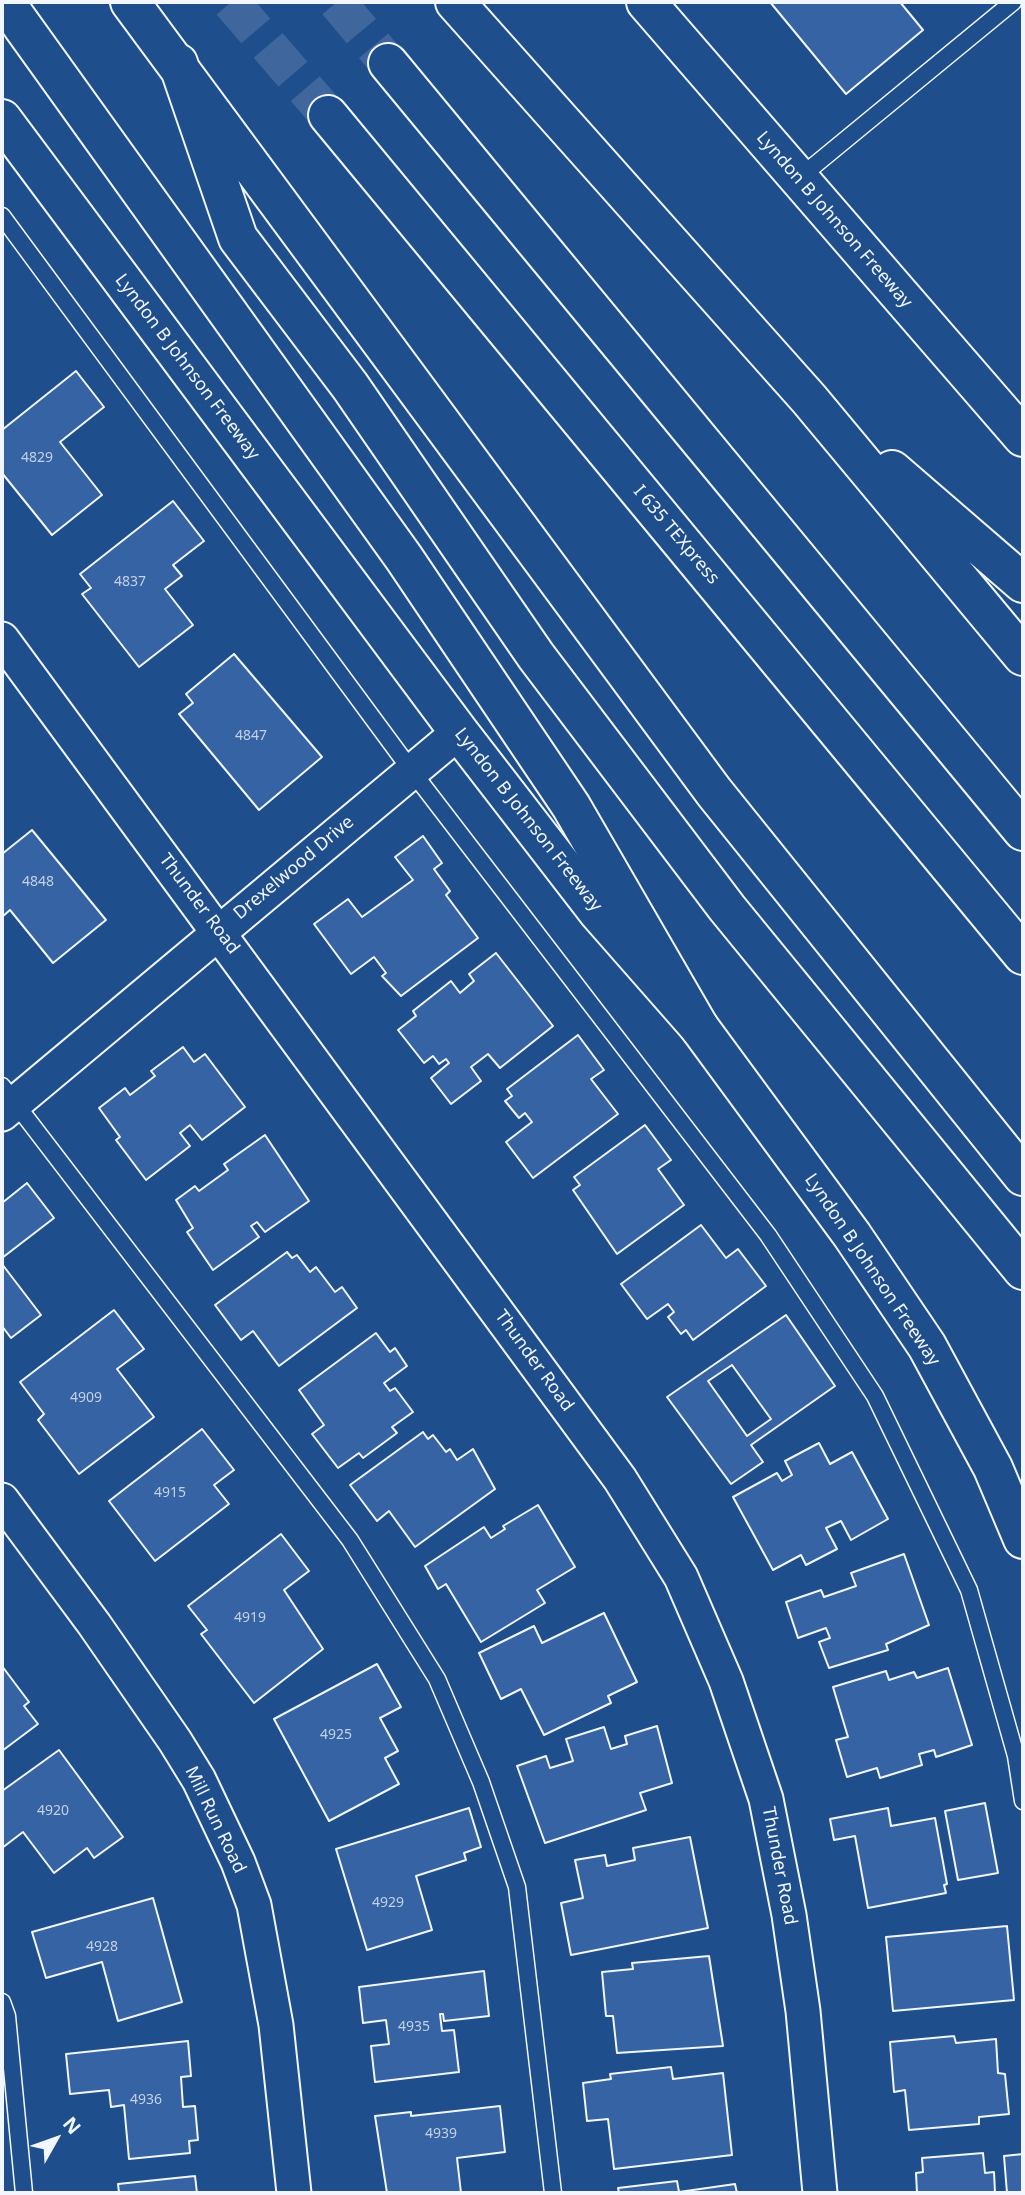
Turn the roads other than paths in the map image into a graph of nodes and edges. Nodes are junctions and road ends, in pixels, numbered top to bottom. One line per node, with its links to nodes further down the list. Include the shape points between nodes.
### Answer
1 (5, 2): 22 (main road, via 411,569 571,806)
2 (130, 2): 7 (main road)
3 (455, 2): 12 (main road)
4 (646, 2): 10 (main road, Lyndon B Johnson Freeway)
5 (1013, 2): 10 (lane)
6 (388, 63): 19 (main road)
7 (178, 64): 24 (main road, via 714,792); 25 (main road, via 238,238 350,386 536,656 727,908)
8 (328, 115): 21 (main road, I 635 TEXpress)
9 (2, 119): 17 (main road, Lyndon B Johnson Freeway)
10 (797, 180): 13 (main road, Lyndon B Johnson Freeway)
11 (2, 216): 18 (lane)
12 (809, 399): 14 (main road); 16 (main road)
13 (1023, 437)
14 (1023, 583)
15 (2, 639): 20 (street, Thunder Road)
16 (1023, 656)
17 (459, 732): 18 (street, Drexelwood Drive); 22 (main road, Lyndon B Johnson Freeway, via 598,912)
18 (411, 770): 20 (street, Drexelwood Drive); 28 (lane, via 768,1235 875,1396 970,1590 1016,1756)
19 (1023, 831)
20 (219, 931): 23 (street, Drexelwood Drive); 33 (street, Thunder Road, via 620,1479 681,1577 726,1681 766,1799 803,2011)
21 (1023, 955)
22 (699, 1027): 27 (main road, Lyndon B Johnson Freeway, via 928,1346 993,1468)
23 (6, 1101): 32 (lane, via 349,1540 437,1679 481,1782 517,1887)
24 (1023, 1176)
25 (1023, 1270)
26 (2, 1500): 31 (street, Mill Run Road, via 174,1741 199,1780 238,1862 254,1905 276,2025)
27 (1023, 1539)
28 (1023, 1801)
29 (2, 2002): 30 (lane)
30 (24, 2193)
31 (294, 2193)
32 (553, 2193)
33 (820, 2193)

